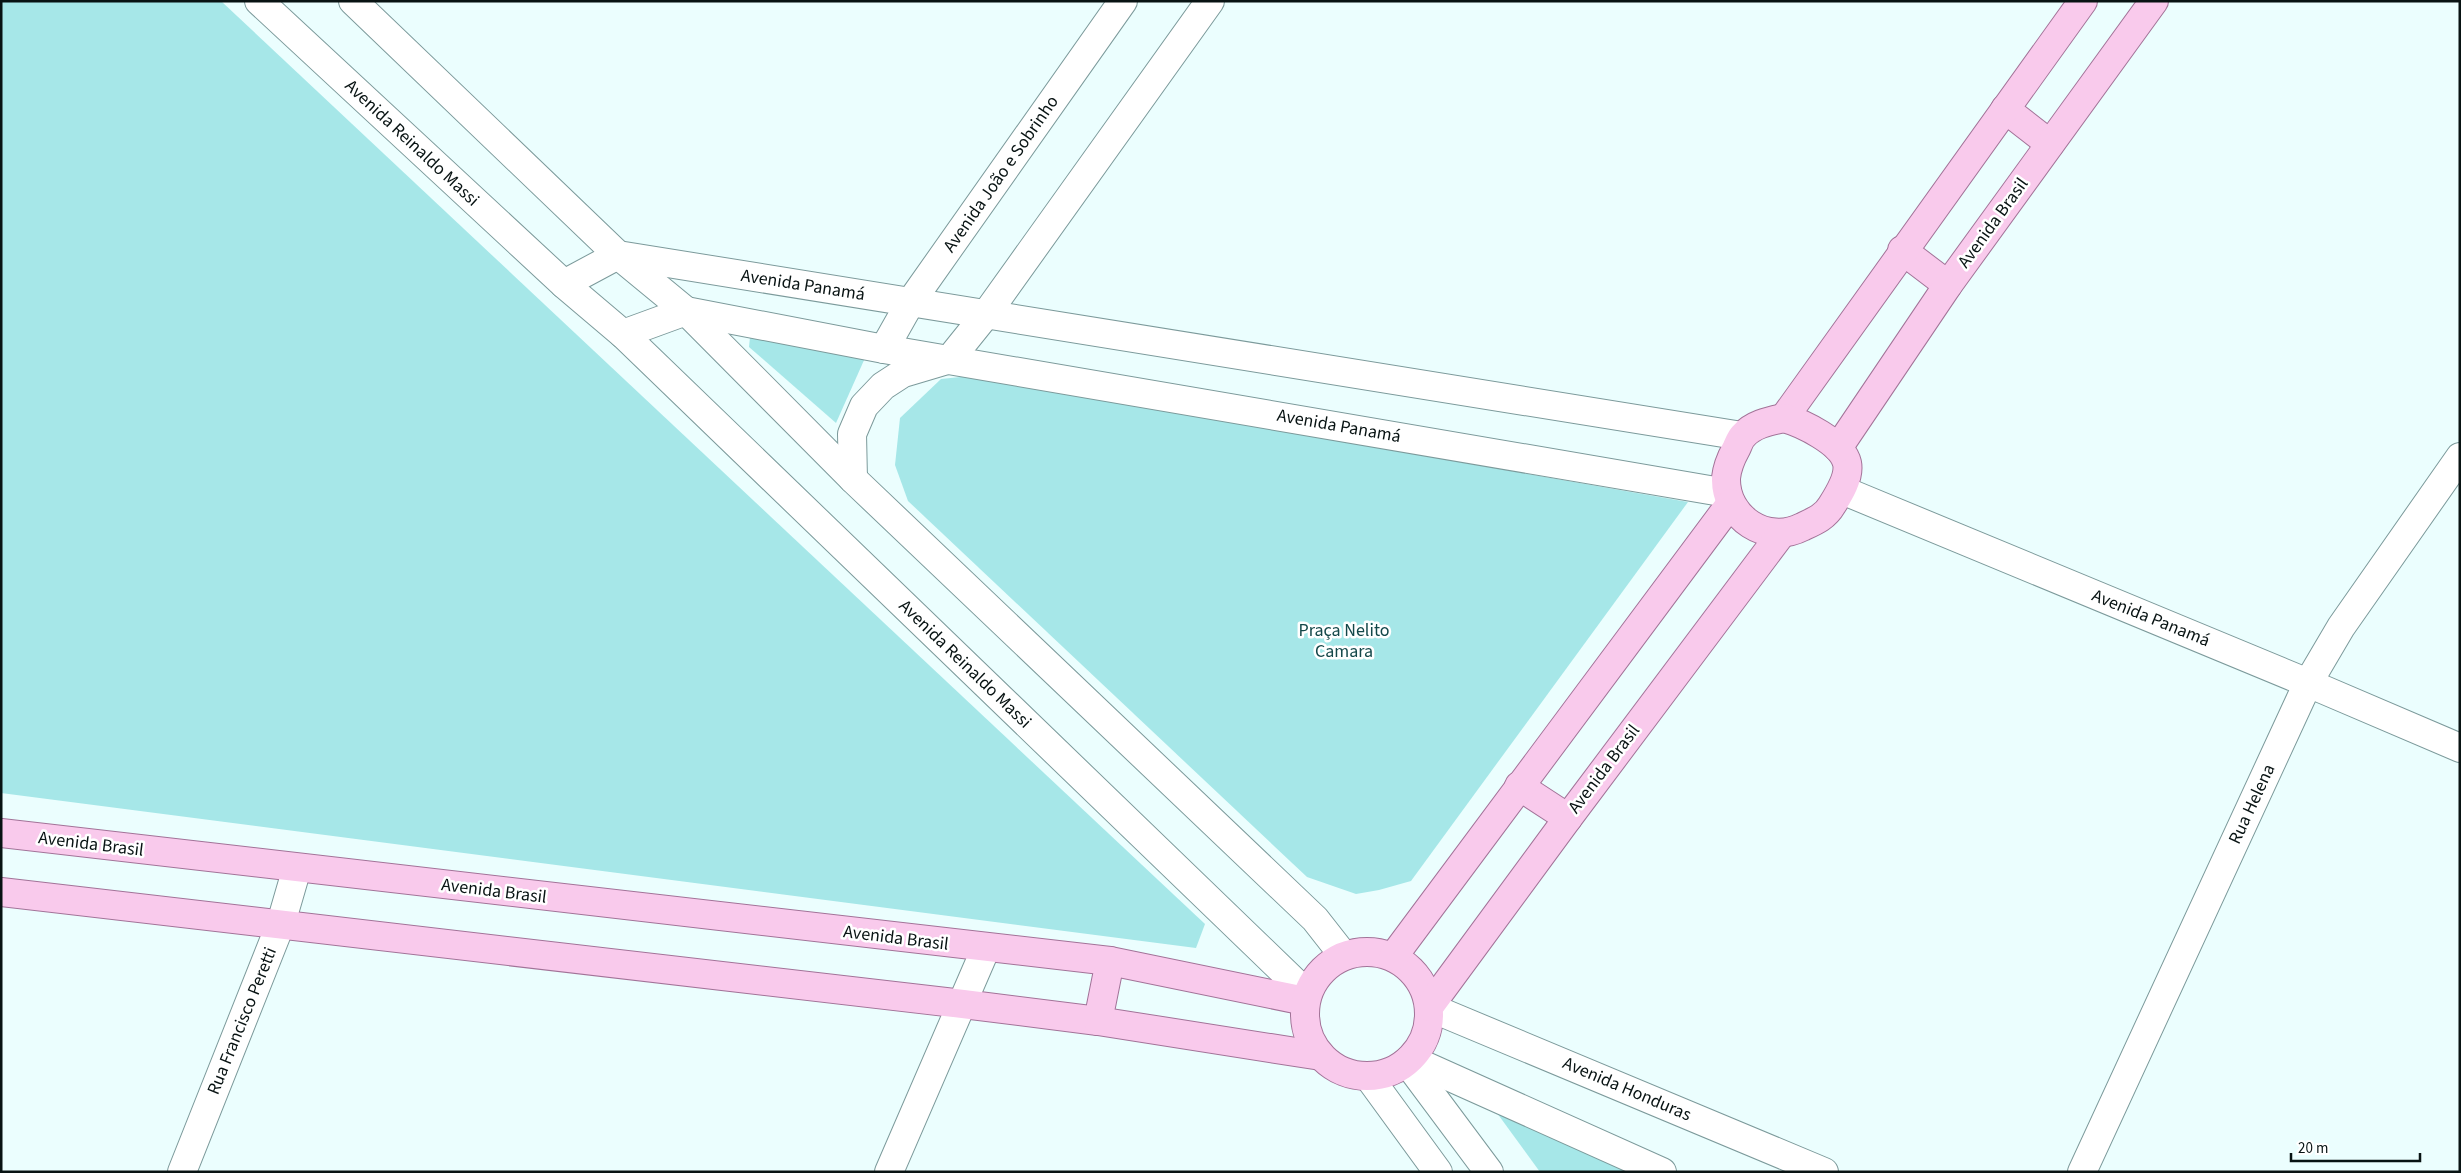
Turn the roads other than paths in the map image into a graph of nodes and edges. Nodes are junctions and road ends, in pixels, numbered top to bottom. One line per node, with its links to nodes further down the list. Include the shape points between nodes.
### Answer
1 (259, 1): 11 (street, Avenida Reinaldo Massi)
2 (353, 1): 10 (street)
3 (1123, 1): 13 (street, Avenida João e Sobrinho)
4 (1210, 1): 15 (street)
5 (2083, 1): 7 (main road)
6 (2154, 1): 8 (main road, Avenida Brasil)
7 (2005, 109): 8 (main road); 9 (main road)
8 (2050, 144): 12 (main road, Avenida Brasil)
9 (1902, 250): 12 (main road); 19 (main road)
10 (618, 255): 11 (street); 13 (street, Avenida Panamá); 14 (street)
11 (564, 284): 16 (street, Avenida Reinaldo Massi)
12 (1948, 285): 21 (main road, Avenida Brasil)
13 (910, 303): 15 (street, Avenida Panamá); 17 (street, Avenida João e Sobrinho)
14 (686, 311): 16 (street); 17 (street, Avenida Panamá); 23 (street)
15 (987, 314): 18 (street); 20 (street, Avenida Panamá)
16 (623, 334): 39 (street, Avenida Reinaldo Massi)
17 (884, 349): 18 (street, Avenida Panamá)
18 (950, 359): 23 (street, via 903,373 883,386 864,406 852,434); 25 (street, Avenida Panamá)
19 (1784, 418): 20 (main road, via 1764,422); 21 (main road, via 1802,424)
20 (1742, 436): 25 (main road, via 1726,477)
21 (1838, 448): 24 (main road, via 1847,463)
22 (2460, 457): 27 (street, Rua Helena, via 2341,627)
23 (853, 478): 36 (street, via 1315,919)
24 (1842, 490): 26 (main road, via 1826,515 1795,531); 27 (street, Avenida Panamá)
25 (1729, 498): 26 (main road, via 1739,516 1751,526); 29 (main road)
26 (1781, 534): 30 (main road, Avenida Brasil)
27 (2308, 683): 28 (street, Avenida Panamá); 52 (street, Rua Helena)
28 (2460, 748)
29 (1519, 786): 30 (main road); 37 (main road)
30 (1568, 818): 41 (main road, Avenida Brasil)
31 (1, 833): 32 (main road, Avenida Brasil)
32 (296, 868): 34 (street, Rua Francisco Peretti); 35 (main road, Avenida Brasil)
33 (1, 892): 34 (main road)
34 (281, 923): 40 (main road); 46 (street, Rua Francisco Peretti)
35 (986, 948): 38 (main road, Avenida Brasil); 40 (street)
36 (1344, 956): 37 (main road, via 1360,951); 39 (main road, via 1328,965 1316,978)
37 (1393, 957): 41 (main road, via 1411,969 1423,987)
38 (1110, 961): 39 (main road, Avenida Brasil); 42 (main road)
39 (1306, 997): 43 (main road, via 1306,1030)
40 (963, 1004): 42 (main road); 47 (street)
41 (1429, 1007): 44 (main road, via 1428,1026 1422,1044); 51 (street, Avenida Honduras)
42 (1098, 1021): 43 (main road)
43 (1320, 1056): 45 (main road, via 1334,1067)
44 (1408, 1060): 45 (main road, via 1389,1072); 49 (street); 50 (street)
45 (1368, 1076): 48 (street)
46 (182, 1172)
47 (889, 1172)
48 (1438, 1172)
49 (1489, 1172)
50 (1662, 1172)
51 (1824, 1172)
52 (2082, 1172)

